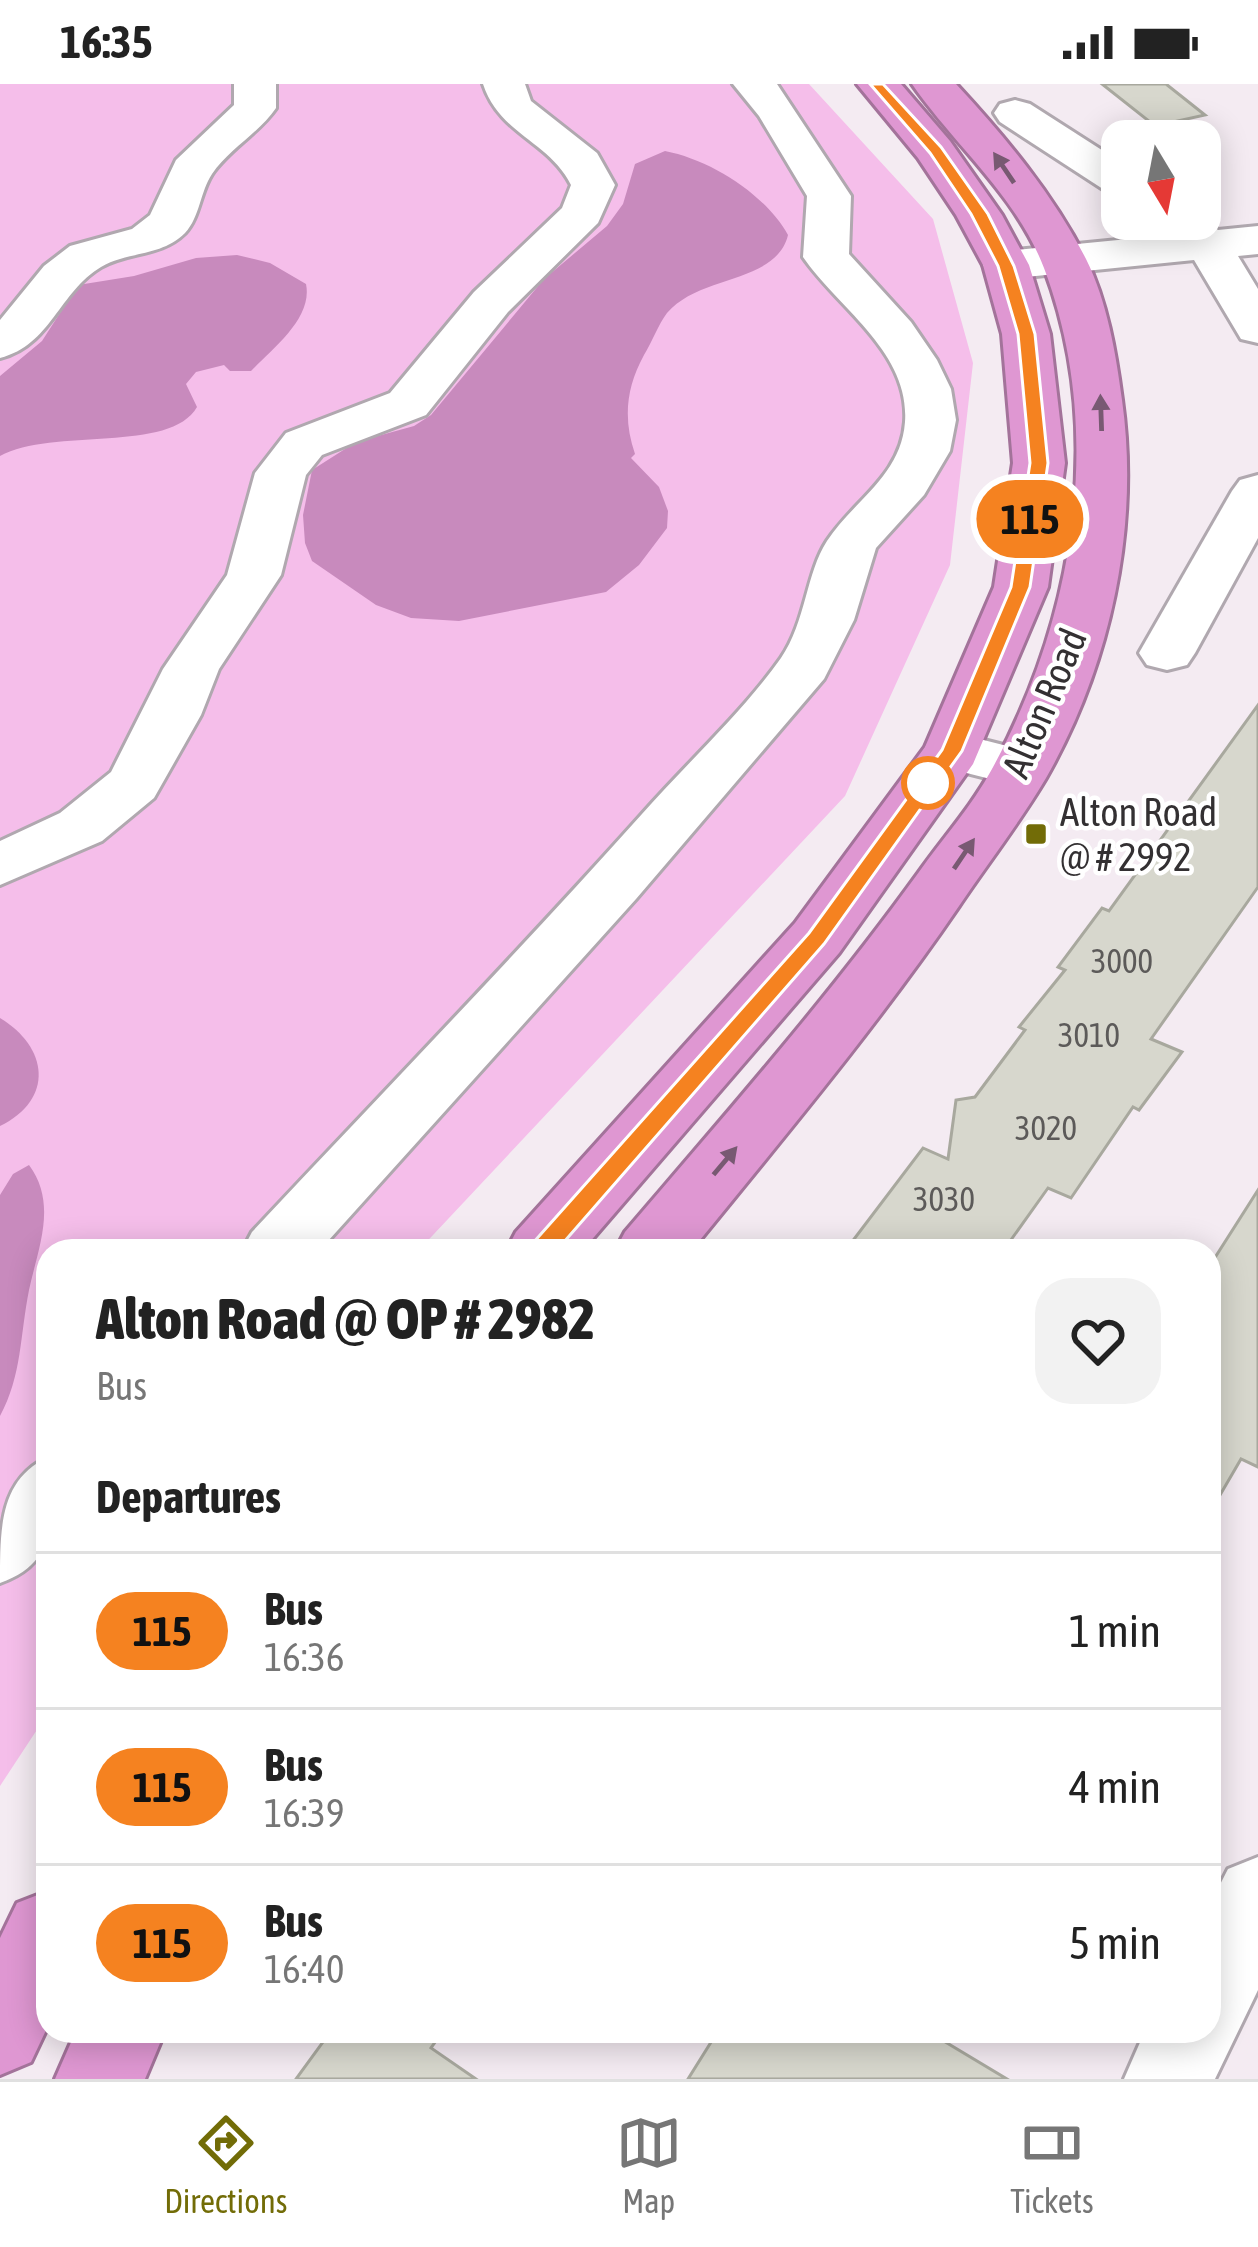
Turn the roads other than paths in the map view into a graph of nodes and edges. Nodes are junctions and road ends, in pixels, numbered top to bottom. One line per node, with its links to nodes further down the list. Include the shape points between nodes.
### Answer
1 (255, 84): 15 (street, via 255,108 192,170 170,222 148,239 86,256)
2 (504, 84): 20 (street, via 512,107 581,162 593,185 582,213 491,302 408,404 304,444 281,473 254,575 191,669 133,784 81,827)
3 (754, 84): 21 (street, via 829,196 826,257 880,310 915,362 932,400 927,443 909,481 849,548 804,667)
4 (878, 84): 13 (highway, Alton Road, via 935,150)
5 (933, 84): 12 (highway, Alton Road, one-way to 5, via 987,142)
6 (1015, 113): 7 (street)
7 (1101, 168)
8 (1221, 236): 11 (street)
9 (1159, 240): 12 (street)
10 (1198, 240): 14 (street)
11 (1258, 241)
12 (1065, 262): 13 (street); 19 (highway, Alton Road, one-way to 12, via 1086,603 1103,495 1101,395)
13 (1006, 266): 18 (highway, Alton Road, via 1027,334 1039,463 1021,587)
14 (1258, 329)
15 (0, 343)
16 (1258, 491): 17 (street)
17 (1167, 653)
18 (952, 751): 19 (street); 22 (highway, Alton Road, via 817,938)
19 (1022, 768): 23 (highway, Alton Road, one-way to 19, via 885,969)
20 (0, 865)
21 (288, 1239)
22 (552, 1239)
23 (660, 1239)
24 (36, 1504): 25 (street)
25 (0, 1550)
26 (1258, 1898): 28 (street)
27 (36, 1957): 29 (highway)
28 (1221, 1973)
29 (0, 2031)
30 (116, 2043): 32 (highway)
31 (1186, 2043): 33 (street)
32 (100, 2079)
33 (1169, 2079)

